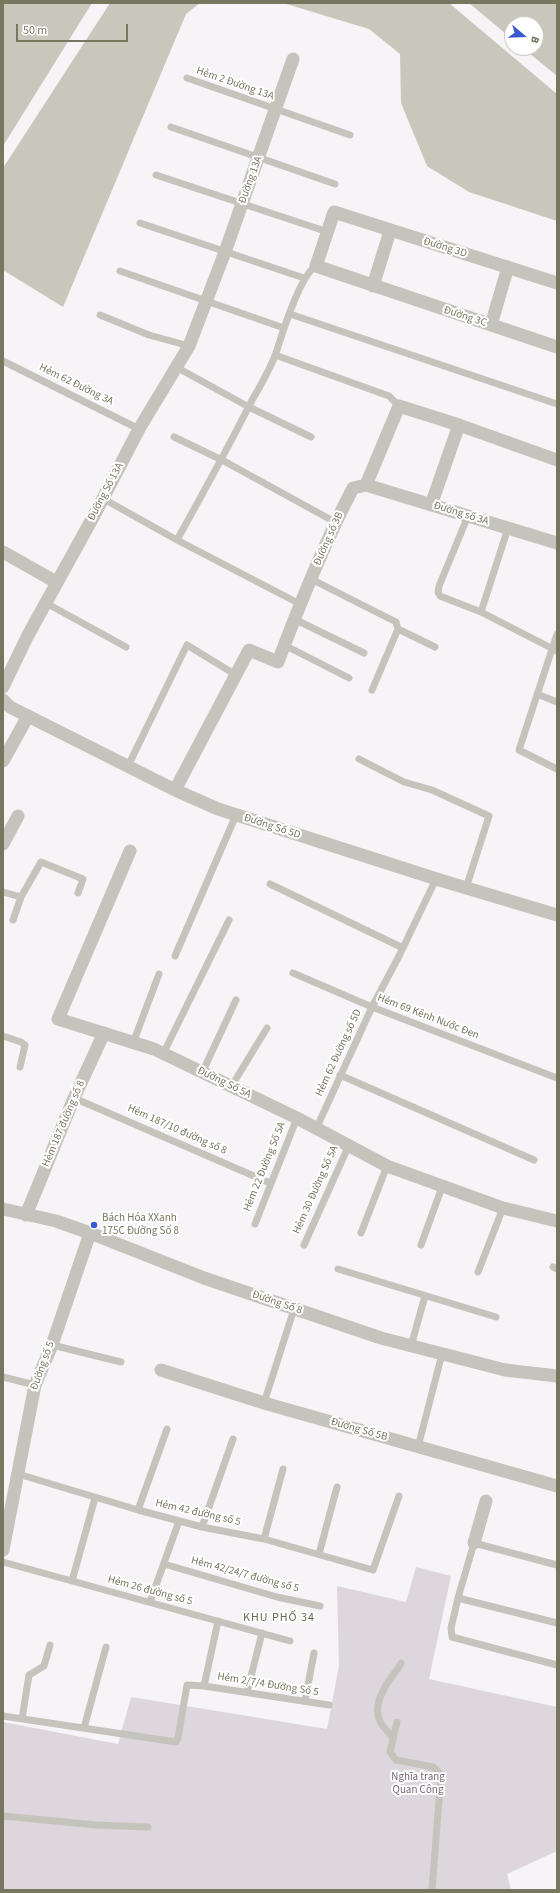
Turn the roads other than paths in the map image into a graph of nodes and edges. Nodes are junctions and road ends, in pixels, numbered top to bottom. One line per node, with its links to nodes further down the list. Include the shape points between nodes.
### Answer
1 (293, 59): 3 (street, Đường 13A)
2 (187, 78): 3 (lane, Hẻm 2 Đường 13A)
3 (276, 110): 5 (lane, Hẻm 2 Đường 13A); 6 (street, Đường 13A)
4 (171, 127): 6 (lane)
5 (350, 135)
6 (259, 158): 8 (lane); 9 (street, Đường 13A)
7 (156, 175): 9 (lane)
8 (335, 184)
9 (242, 204): 12 (lane); 13 (street, Đường 13A)
10 (140, 223): 13 (lane)
11 (390, 230): 12 (street, Đường 3D, via 334,212); 15 (street, Đường 3D); 19 (street)
12 (328, 232): 14 (street)
13 (225, 252): 17 (lane); 20 (street, Đường 13A)
14 (316, 266): 17 (lane, via 309,269); 19 (street, Đường 3C)
15 (508, 267): 18 (street, Đường 3D); 23 (street)
16 (120, 271): 20 (lane)
17 (304, 278): 22 (lane)
18 (557, 283)
19 (373, 286): 23 (street, Đường 3C)
20 (206, 300): 24 (lane); 25 (street, Đường Số 13A)
21 (100, 314): 25 (lane, via 149,335)
22 (290, 314): 24 (lane); 30 (lane)
23 (491, 325): 26 (street, Đường 3C)
24 (284, 328): 27 (lane)
25 (189, 346): 29 (street, Đường Số 13A)
26 (557, 347)
27 (276, 355): 31 (lane, via 389,396); 32 (lane)
28 (3, 361): 34 (lane, Hẻm 62 Đường 3A)
29 (176, 367): 32 (lane); 34 (street, Đường Số 13A)
30 (557, 404)
31 (399, 406): 33 (street); 39 (street)
32 (249, 407): 36 (lane); 37 (lane)
33 (459, 424): 38 (street); 41 (street)
34 (139, 429): 40 (street, Đường Số 13A)
35 (174, 437): 37 (lane)
36 (311, 437)
37 (222, 460): 43 (lane); 45 (lane)
38 (557, 460)
39 (366, 485): 41 (street, Đường số 3A); 43 (street, Đường số 3B, via 353,488)
40 (102, 498): 45 (lane); 49 (street, Đường Số 13A)
41 (431, 505): 42 (street, Đường số 3A)
42 (468, 516): 44 (street, Đường số 3A); 52 (lane, via 438,592 440,596)
43 (335, 522): 48 (street, Đường số 3B)
44 (508, 528): 46 (street, Đường số 3A); 52 (lane)
45 (177, 540): 51 (lane)
46 (557, 543)
47 (3, 552): 49 (street)
48 (311, 579): 51 (street, Đường số 3B); 54 (lane, via 396,622)
49 (56, 582): 50 (street, Đường Số 13A)
50 (46, 603): 57 (lane); 63 (street, Đường Số 13A)
51 (300, 604): 53 (street, Đường số 3B)
52 (482, 612): 59 (lane)
53 (294, 619): 56 (street, Đường số 3B); 60 (lane)
54 (398, 629): 58 (lane); 64 (lane)
55 (557, 634): 59 (lane)
56 (284, 645): 61 (street, Đường số 3B, via 278,662 249,650); 62 (lane)
57 (126, 647)
58 (435, 647)
59 (554, 650): 65 (lane)
60 (364, 653)
61 (236, 675): 71 (lane, via 187,645); 73 (street, Đường số 3B)
62 (349, 678)
63 (3, 685)
64 (372, 690)
65 (537, 694): 67 (lane); 72 (lane, via 519,750)
66 (3, 700): 68 (street, Đường Số 5D)
67 (557, 702)
68 (28, 716): 70 (street); 71 (street, Đường Số 5D)
69 (360, 759): 80 (lane, via 404,782 432,790 489,816)
70 (3, 761)
71 (128, 766): 73 (street, Đường Số 5D)
72 (557, 769)
73 (175, 790): 74 (street, Đường Số 5D)
74 (236, 815): 78 (street, Đường Số 5D); 88 (lane)
75 (18, 816): 76 (street)
76 (3, 844)
77 (130, 851): 94 (street, Đường Số 5A, via 58,1019)
78 (436, 879): 80 (street, Đường Số 5D); 87 (lane, Hẻm 62 Đường số 5D)
79 (270, 884): 87 (lane)
80 (466, 888): 84 (street, Đường Số 5D)
81 (3, 892): 83 (lane)
82 (78, 893): 83 (lane, via 83,879 41,862)
83 (22, 897): 85 (lane)
84 (557, 915)
85 (13, 920)
86 (229, 920): 97 (lane)
87 (403, 948): 92 (lane, Hẻm 62 Đường số 5D)
88 (175, 956)
89 (293, 973): 92 (lane, Hẻm 69 Kênh Nước Đen)
90 (159, 974): 96 (lane)
91 (236, 1000): 99 (lane)
92 (372, 1007): 100 (lane, Hẻm 62 Đường số 5D); 101 (lane, Hẻm 69 Kênh Nước Đen)
93 (267, 1028): 102 (lane)
94 (104, 1034): 96 (street, Đường Số 5A); 103 (street, Hẻm 187 đường số 8)
95 (3, 1036): 98 (lane, via 25,1045)
96 (133, 1043): 97 (street, Đường Số 5A)
97 (164, 1054): 99 (street, Đường Số 5A)
98 (20, 1066)
99 (202, 1073): 102 (street, Đường Số 5A)
100 (340, 1075): 105 (lane, Hẻm 62 Đường số 5D); 107 (lane)
101 (557, 1078)
102 (231, 1087): 104 (street, Đường Số 5A)
103 (74, 1098): 109 (lane, Hẻm 187/10 đường số 8); 113 (street, Hẻm 187 đường số 8)
104 (297, 1118): 105 (street, Đường Số 5A); 109 (lane, Hẻm 22 Đường Số 5A)
105 (316, 1129): 106 (street, Đường Số 5A)
106 (349, 1145): 108 (street, Đường Số 5A); 118 (lane, Hẻm 30 Đường Số 5A)
107 (534, 1160)
108 (387, 1166): 110 (street, Đường Số 5A); 117 (lane)
109 (270, 1183): 115 (lane, Hẻm 22 Đường Số 5A)
110 (442, 1187): 111 (street, Đường Số 5A); 119 (lane)
111 (503, 1208): 114 (street, Đường Số 5A); 121 (lane)
112 (3, 1209): 113 (street, Đường Số 8)
113 (26, 1215): 116 (street, Đường Số 8, via 56,1221)
114 (557, 1220)
115 (255, 1224)
116 (90, 1233): 123 (street, Đường Số 8, via 204,1278); 125 (street, Đường số 5)
117 (361, 1233)
118 (304, 1245)
119 (421, 1245)
120 (338, 1269): 122 (lane)
121 (478, 1272)
122 (425, 1296): 124 (lane); 126 (lane)
123 (294, 1308): 126 (street, Đường Số 8); 133 (lane)
124 (496, 1317)
125 (52, 1345): 128 (lane); 132 (street, Đường số 5)
126 (411, 1346): 127 (street, Đường Số 8)
127 (442, 1354): 130 (street, Đường Số 8, via 505,1370); 136 (lane)
128 (121, 1362)
129 (161, 1370): 133 (street, Đường Số 5B)
130 (557, 1376)
131 (3, 1377): 132 (lane)
132 (35, 1385): 138 (street, Đường số 5)
133 (264, 1404): 136 (street, Đường Số 5B)
134 (167, 1429): 144 (lane)
135 (233, 1440): 146 (lane)
136 (418, 1447): 139 (street, Đường Số 5B)
137 (283, 1470): 147 (lane)
138 (18, 1474): 142 (lane, Hẻm 42 đường số 5); 149 (street, Đường số 5)
139 (557, 1486)
140 (337, 1487): 150 (lane)
141 (399, 1496): 150 (lane, Hẻm 42 đường số 5, via 373,1570)
142 (95, 1498): 144 (lane, Hẻm 42 đường số 5); 154 (lane)
143 (486, 1501): 148 (street)
144 (138, 1510): 145 (lane, Hẻm 42 đường số 5)
145 (179, 1521): 146 (lane, Hẻm 42 đường số 5); 152 (lane)
146 (202, 1527): 147 (lane, Hẻm 42 đường số 5)
147 (264, 1539): 150 (lane, Hẻm 42 đường số 5)
148 (474, 1543): 153 (lane); 155 (lane)
149 (3, 1550)
150 (319, 1554)
151 (3, 1562): 154 (lane, Hẻm 26 đường số 5)
152 (164, 1564): 156 (lane); 157 (lane, Hẻm 42/24/7 đường số 5, via 277,1597)
153 (557, 1565)
154 (72, 1581): 156 (lane, Hẻm 26 đường số 5)
155 (458, 1598): 159 (lane); 166 (lane, via 451,1628 452,1637)
156 (150, 1602): 158 (lane, Hẻm 26 đường số 5)
157 (320, 1606)
158 (218, 1621): 160 (lane, Hẻm 26 đường số 5); 167 (lane)
159 (557, 1623)
160 (262, 1633): 161 (lane, Hẻm 26 đường số 5); 168 (lane)
161 (290, 1641)
162 (50, 1645): 172 (lane, via 44,1666 29,1675)
163 (106, 1648): 174 (lane)
164 (314, 1653): 169 (lane)
165 (401, 1663): 175 (lane, via 384,1689 378,1706 380,1722)
166 (557, 1665)
167 (204, 1686): 168 (lane, Hẻm 2/7/4 Đường Số 5); 174 (lane, Hẻm 2/7/4 Đường Số 5, via 187,1685 176,1742)
168 (247, 1692): 169 (lane, Hẻm 2/7/4 Đường Số 5)
169 (305, 1701): 170 (lane, Hẻm 2/7/4 Đường Số 5)
170 (329, 1705)
171 (3, 1716): 172 (lane)
172 (22, 1719): 174 (lane)
173 (397, 1722): 175 (lane)
174 (84, 1728)
175 (394, 1738): 178 (lane, via 390,1752 396,1760 433,1767 440,1774)
176 (3, 1816): 177 (lane)
177 (148, 1827)
178 (432, 1890)

